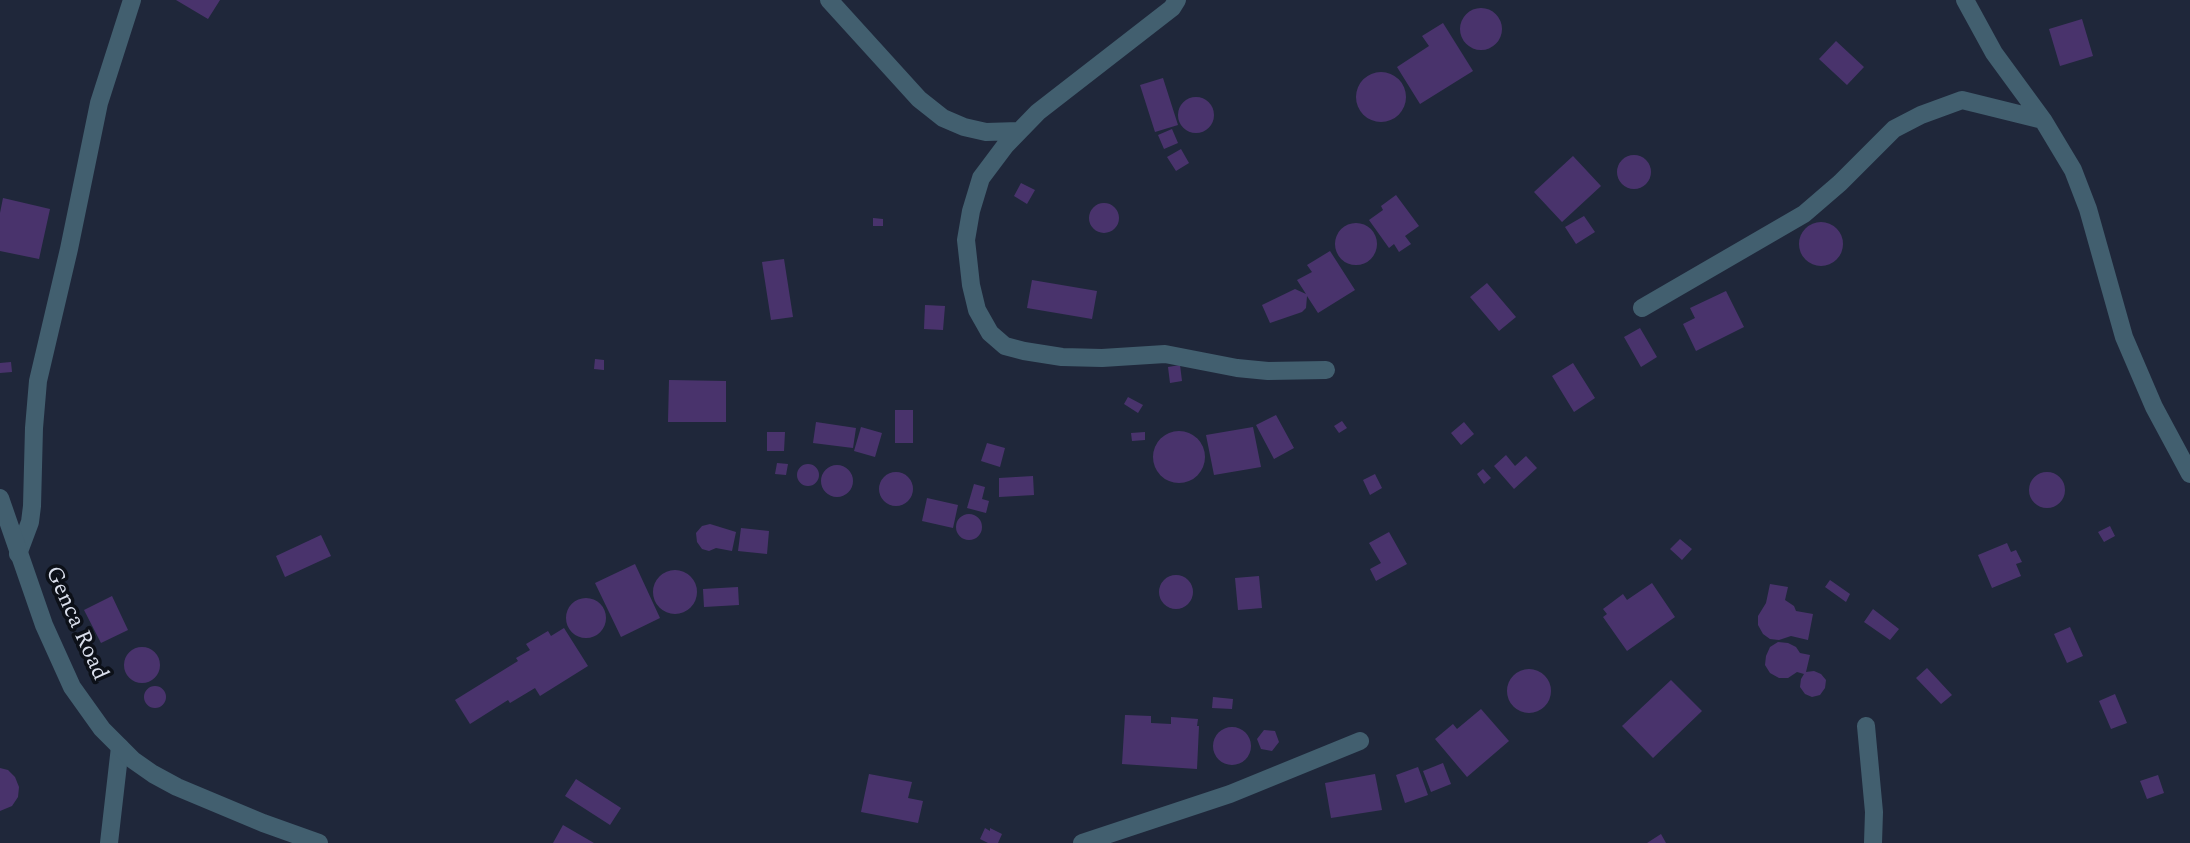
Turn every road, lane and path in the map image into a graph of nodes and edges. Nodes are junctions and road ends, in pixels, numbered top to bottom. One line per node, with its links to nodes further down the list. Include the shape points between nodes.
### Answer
1 (132, 0): 11 (street, via 99,103 38,381 30,522)
2 (829, 0): 6 (street, via 919,99 943,118 986,132)
3 (1177, 0): 6 (street)
4 (1965, 0): 5 (street, via 1994,53)
5 (2043, 120): 7 (street, via 1962,100 1920,115 1894,129 1804,214); 9 (street, via 2073,170 2124,337)
6 (1019, 131): 8 (street, via 981,178 965,240 977,310 990,333 1005,345 1062,356 1164,354 1237,368)
7 (1642, 308)
8 (1326, 370)
9 (2190, 474)
10 (0, 498): 11 (street, Genca Road)
11 (18, 554): 14 (street, Genca Road, via 72,687)
12 (1866, 726): 18 (street)
13 (1360, 741): 17 (street, via 1230,794)
14 (120, 747): 15 (street); 16 (street, Genca Road, via 153,774 177,786)
15 (108, 843)
16 (319, 843)
17 (1082, 843)
18 (1873, 843)

